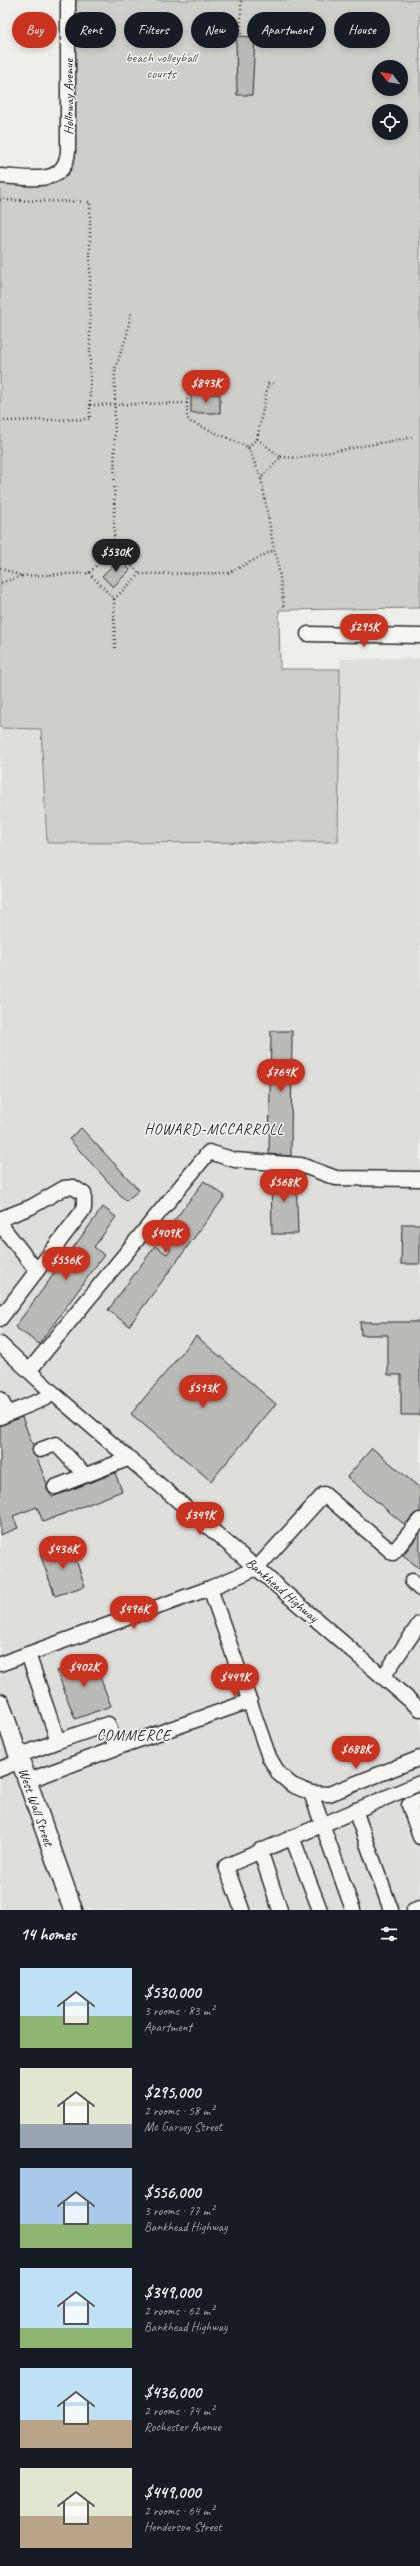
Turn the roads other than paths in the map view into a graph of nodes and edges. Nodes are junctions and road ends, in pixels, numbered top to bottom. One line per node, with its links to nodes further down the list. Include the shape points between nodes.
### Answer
1 (68, 0): 2 (street, Holloway Avenue, via 68,151 63,170 55,176)
2 (0, 176)
3 (308, 634): 4 (street)
4 (420, 636)
5 (420, 1179): 11 (street, via 336,1178 301,1165 235,1160 209,1152)
6 (0, 1219): 8 (street, via 31,1208 64,1188 73,1187 84,1194 84,1209)
7 (0, 1224): 8 (street)
8 (37, 1271): 9 (street)
9 (0, 1319)
10 (0, 1344): 11 (street, Bankhead Highway)
11 (28, 1371): 12 (street, Bankhead Highway)
12 (52, 1392): 14 (street, via 46,1398); 16 (street, Bankhead Highway)
13 (0, 1399): 14 (street)
14 (4, 1415)
15 (40, 1450): 17 (street, via 56,1444)
16 (130, 1458): 17 (street); 20 (street, Bankhead Highway)
17 (85, 1475): 18 (street)
18 (55, 1487)
19 (420, 1520): 20 (street, via 393,1553 324,1494)
20 (257, 1568): 21 (street); 25 (street, Bankhead Highway)
21 (210, 1588): 23 (street); 26 (street)
22 (420, 1623): 25 (street)
23 (28, 1654): 24 (street); 29 (street)
24 (0, 1664)
25 (383, 1677): 28 (street, Bankhead Highway)
26 (250, 1701): 30 (street); 36 (street, via 270,1757 279,1774 292,1786)
27 (0, 1703): 31 (main road, West Wall Street)
28 (420, 1709)
29 (58, 1741): 30 (street, via 108,1724); 31 (street)
30 (116, 1748): 34 (street)
31 (19, 1759): 33 (street); 34 (main road, West Wall Street)
32 (419, 1761): 36 (street, via 330,1794)
33 (0, 1769)
34 (27, 1781): 44 (main road, West Wall Street)
35 (420, 1783): 38 (street)
36 (311, 1793): 39 (street)
37 (420, 1800): 41 (street, via 409,1805)
38 (355, 1810): 39 (street); 49 (street)
39 (323, 1824): 40 (street); 48 (street)
40 (292, 1837): 42 (street); 47 (street)
41 (420, 1837)
42 (260, 1850): 45 (street, via 226,1866); 46 (street)
43 (420, 1908): 50 (street)
44 (73, 1910)
45 (242, 1910)
46 (280, 1910)
47 (320, 1910)
48 (353, 1910)
49 (391, 1910)
50 (414, 1910)

